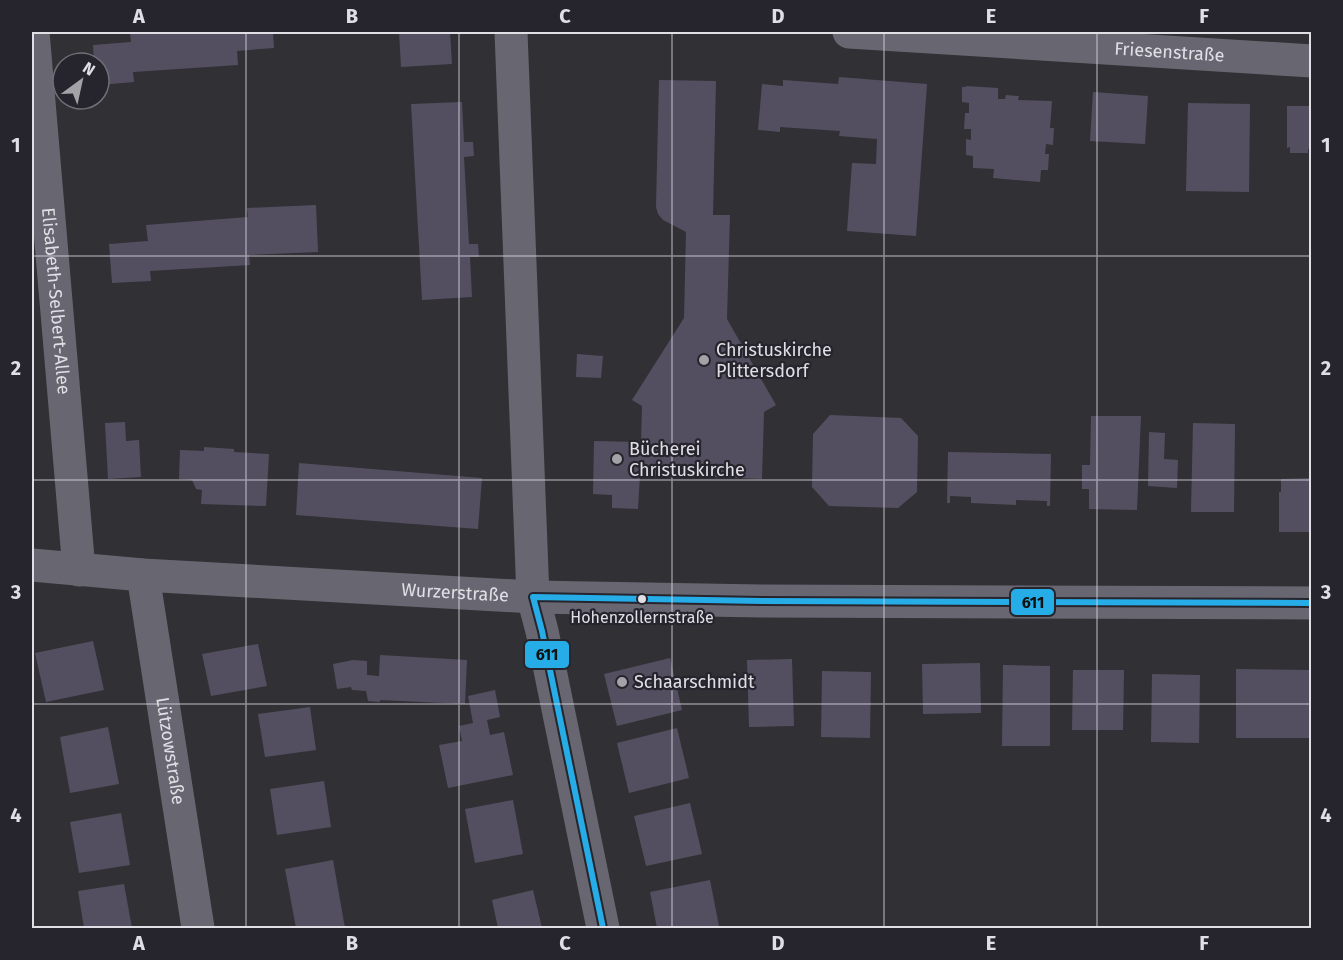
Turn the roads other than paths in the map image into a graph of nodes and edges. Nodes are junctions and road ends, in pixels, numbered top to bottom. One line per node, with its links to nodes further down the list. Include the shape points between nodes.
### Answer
1 (33, 32): 6 (street, Elisabeth-Selbert-Allee)
2 (511, 32): 8 (street)
3 (849, 32): 4 (street, Friesenstraße)
4 (1311, 60)
5 (32, 565): 6 (street, Wurzerstraße)
6 (79, 570): 7 (street, Wurzerstraße)
7 (143, 575): 8 (street, Wurzerstraße); 10 (street, Lützowstraße)
8 (533, 597): 9 (street, Wurzerstraße); 11 (street)
9 (1311, 603)
10 (198, 928)
11 (603, 928)

